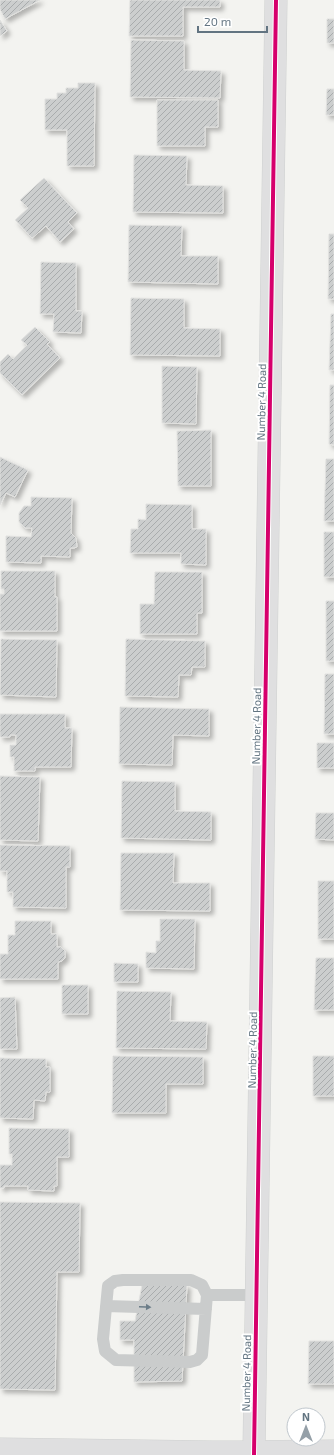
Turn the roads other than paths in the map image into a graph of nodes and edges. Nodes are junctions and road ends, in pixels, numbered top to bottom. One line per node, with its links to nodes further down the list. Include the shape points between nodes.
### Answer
1 (276, 0): 3 (main road, Number 4 Road)
2 (207, 1295): 3 (lane); 4 (lane, via 202,1285 191,1280 123,1280 115,1281 108,1286); 5 (lane)
3 (256, 1296): 7 (main road, Number 4 Road)
4 (106, 1306): 5 (lane, one-way to 5); 5 (lane, via 103,1339 105,1351 116,1360 197,1360 202,1355)
5 (206, 1309)
6 (0, 1449): 7 (main road)
7 (254, 1451): 8 (main road)
8 (334, 1451)

